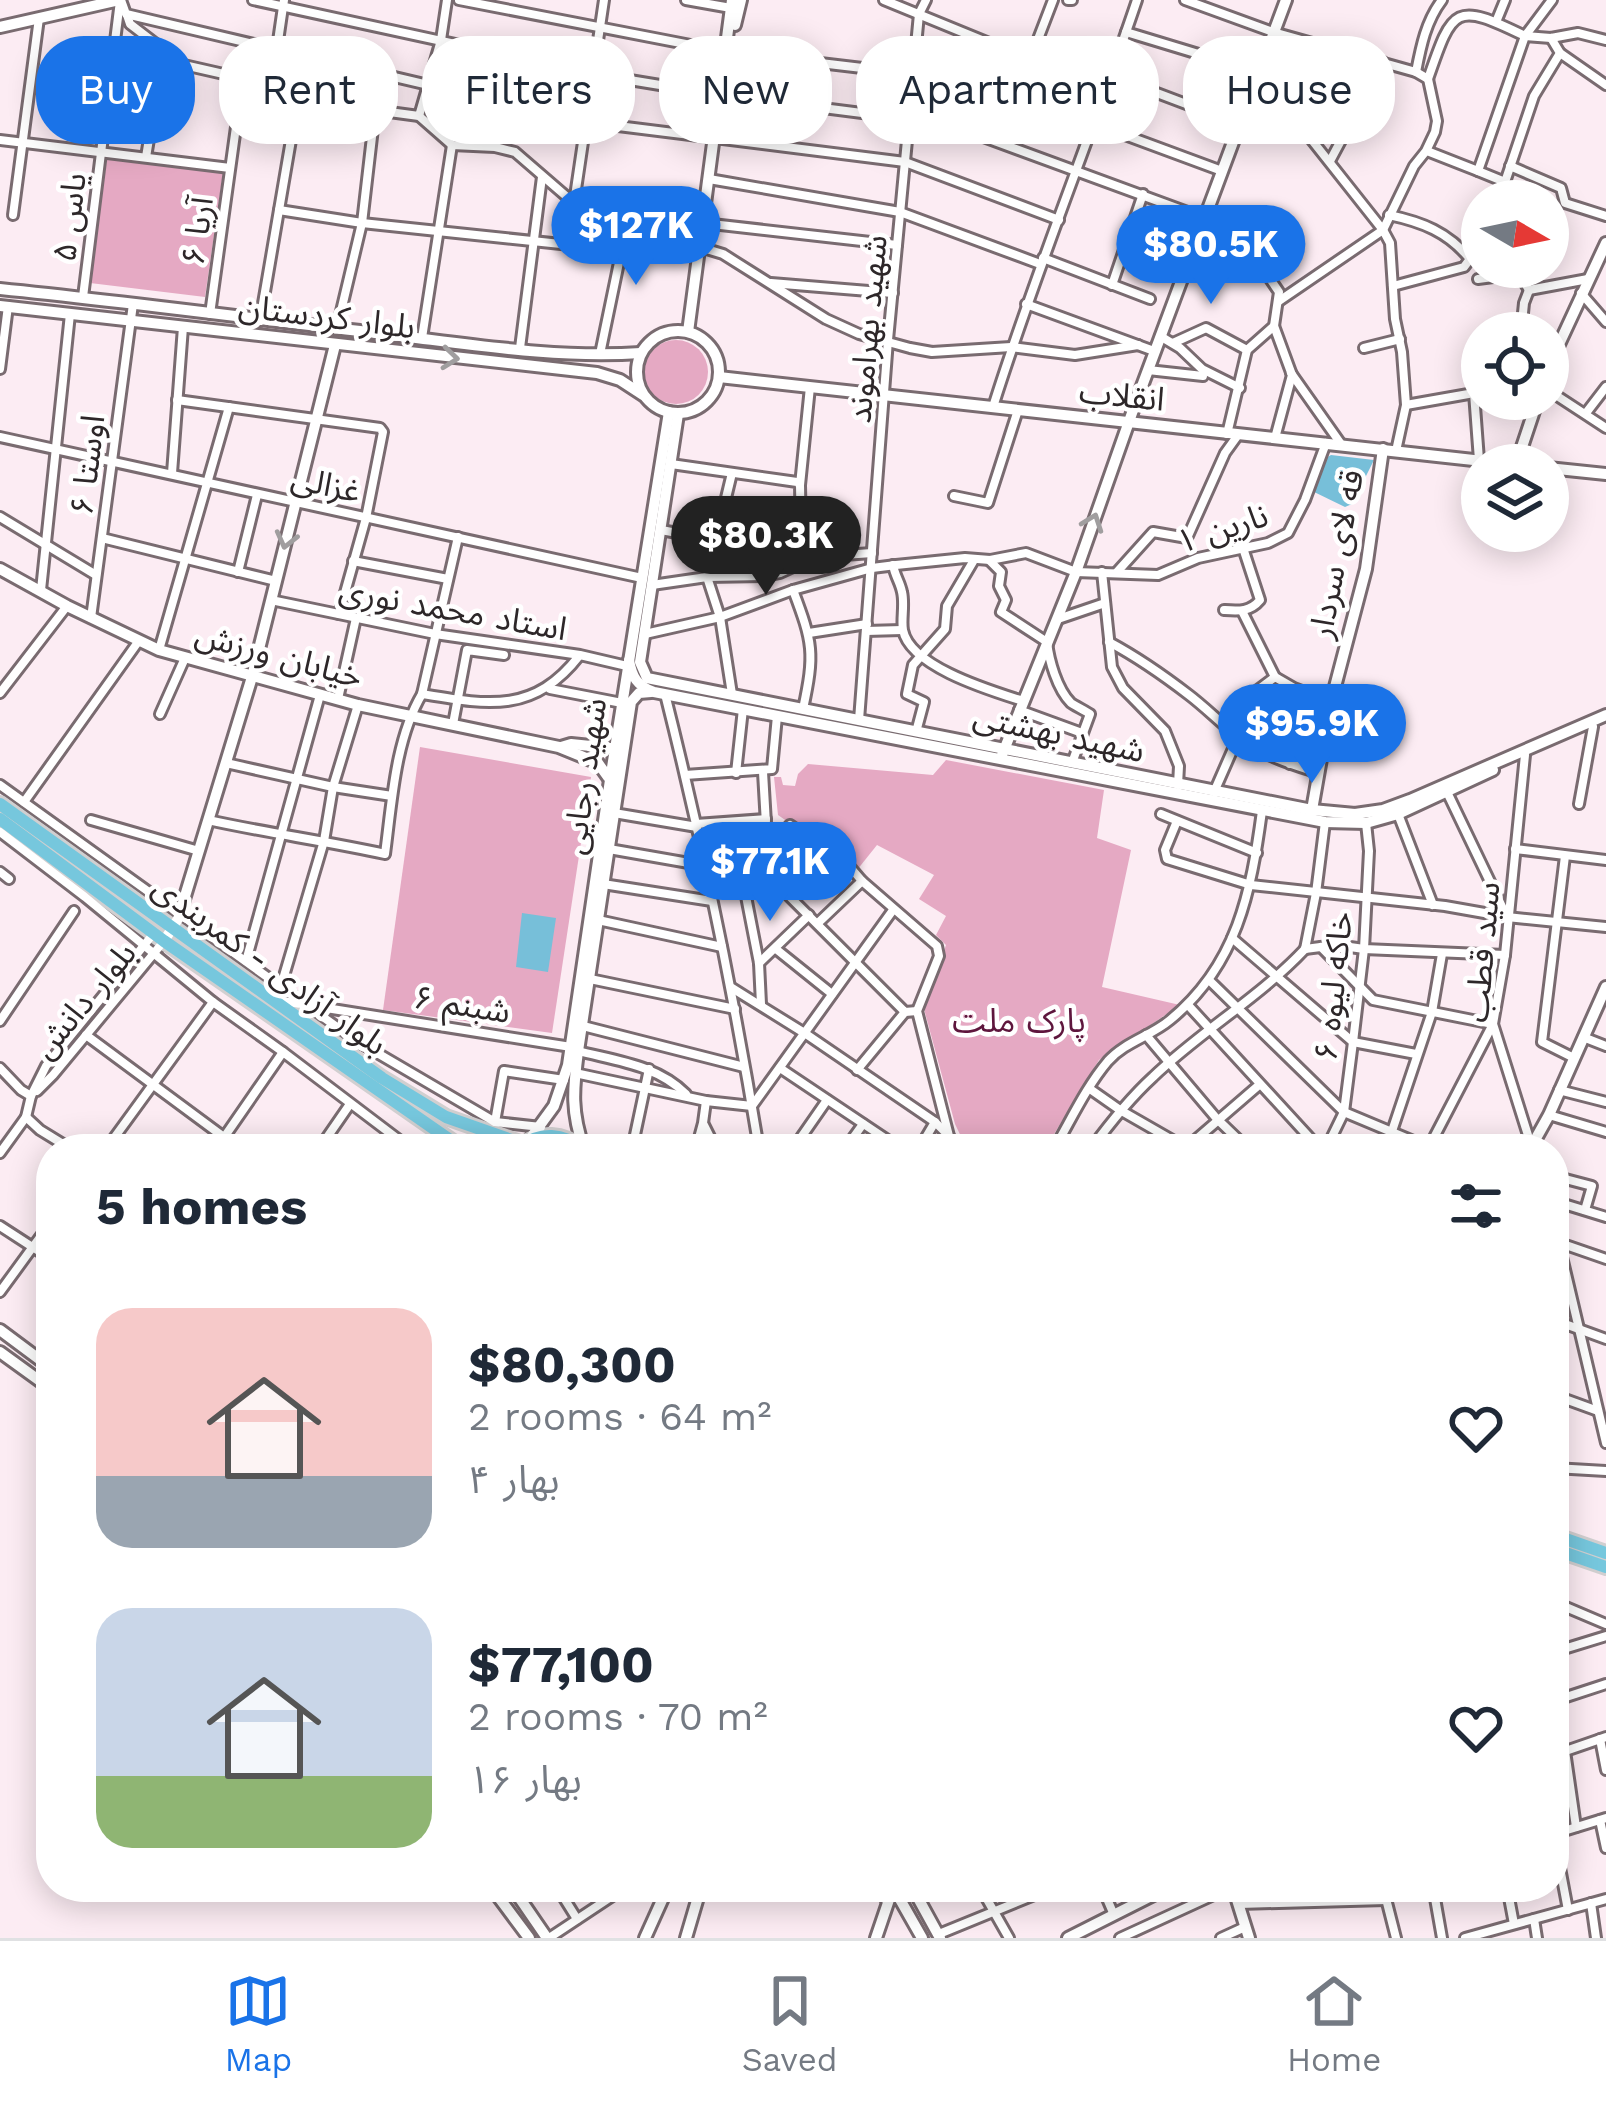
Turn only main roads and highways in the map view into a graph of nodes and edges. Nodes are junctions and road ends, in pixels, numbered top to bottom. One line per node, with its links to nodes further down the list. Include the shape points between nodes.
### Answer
1 (77, 0): 5 (main road)
2 (120, 0): 5 (main road)
3 (1286, 0): 19 (main road)
4 (735, 3): 11 (main road)
5 (69, 11): 6 (main road)
6 (0, 27)
7 (1606, 243): 10 (main road)
8 (2, 285): 14 (main road, بلوار کردستان)
9 (4, 306): 12 (main road, بلوار کردستان)
10 (1569, 320)
11 (688, 332): 13 (main road, via 662,334); 16 (main road, via 715,354)
12 (335, 345): 15 (main road, بلوار کردستان, one-way to 15); 27 (main road, one-way to 27)
13 (641, 353): 14 (main road, بلوار کردستان); 17 (main road)
14 (600, 356): 15 (main road)
15 (597, 374): 17 (main road, بلوار کردستان)
16 (719, 377): 18 (main road, via 705,403); 19 (main road, انقلاب)
17 (643, 394): 18 (main road)
18 (673, 413): 25 (main road, شهید رجایی); 25 (main road, شهید رجایی, via 661,530)
19 (1128, 422): 20 (main road, انقلاب); 33 (main road, one-way to 19)
20 (1390, 450): 21 (main road, انقلاب); 36 (main road, قه لای سردار)
21 (1461, 458)
22 (1569, 470): 23 (main road)
23 (1606, 474)
24 (0, 569): 27 (main road, خیابان ورزش, via 139,642)
25 (646, 581): 26 (main road, شهید رجایی); 26 (main road, شهید رجایی, via 644,634)
26 (632, 663): 28 (main road, via 638,683); 30 (main road, شهید بهشتی, via 647,678); 32 (main road, شهید رجایی)
27 (252, 676): 31 (main road, خیابان ورزش); 38 (main road)
28 (659, 693): 30 (main road, شهید بهشتی); 32 (main road, شهید رجایی, via 639,693 632,702)
29 (1601, 721): 33 (main road, شهید بهشتی, via 1366,823 1262,812); 36 (main road, شهید بهشتی, via 1383,810)
30 (858, 726): 33 (main road, شهید بهشتی); 33 (main road, شهید بهشتی)
31 (559, 747): 32 (main road, خیابان ورزش); 34 (main road, خیابان ورزش, via 598,763)
32 (619, 749): 34 (main road, شهید رجایی); 40 (main road, شهید رجایی)
33 (1002, 754): 36 (main road, شهید بهشتی)
34 (610, 780): 40 (main road, شهید رجایی)
35 (0, 804): 38 (main road, بلوار آزادی - کمربندی)
36 (1312, 810)
37 (0, 819): 38 (main road, بلوار آزادی - کمربندی)
38 (169, 926): 42 (main road, بلوار آزادی - کمربندی); 42 (main road, بلوار آزادی - کمربندی, via 374,1090)
39 (1606, 987): 47 (main road)
40 (574, 1049): 41 (main road, شهید رجایی)
41 (570, 1076): 45 (main road, شهید رجایی); 46 (main road, شهید رجایی)
42 (442, 1123): 43 (main road, بلوار آزادی - کمربندی); 44 (main road, بلوار آزادی - کمربندی)
43 (451, 1134)
44 (485, 1134)
45 (534, 1134)
46 (578, 1134)
47 (1539, 1134)
48 (0, 1330): 50 (main road)
49 (0, 1352): 51 (main road)
50 (36, 1356)
51 (36, 1378)
52 (1569, 1542): 54 (main road)
53 (1569, 1552): 54 (main road)
54 (1603, 1558)
55 (502, 1902): 66 (main road)
56 (523, 1902): 67 (main road)
57 (661, 1902): 68 (main road)
58 (697, 1902): 69 (main road)
59 (888, 1902): 70 (main road)
60 (901, 1902): 71 (main road)
61 (920, 1902): 65 (main road)
62 (1140, 1902): 72 (main road)
63 (1238, 1902): 64 (main road)
64 (1247, 1932)
65 (939, 1936)
66 (529, 1938)
67 (548, 1938)
68 (645, 1938)
69 (686, 1938)
70 (876, 1938)
71 (922, 1938)
72 (1068, 1938)

